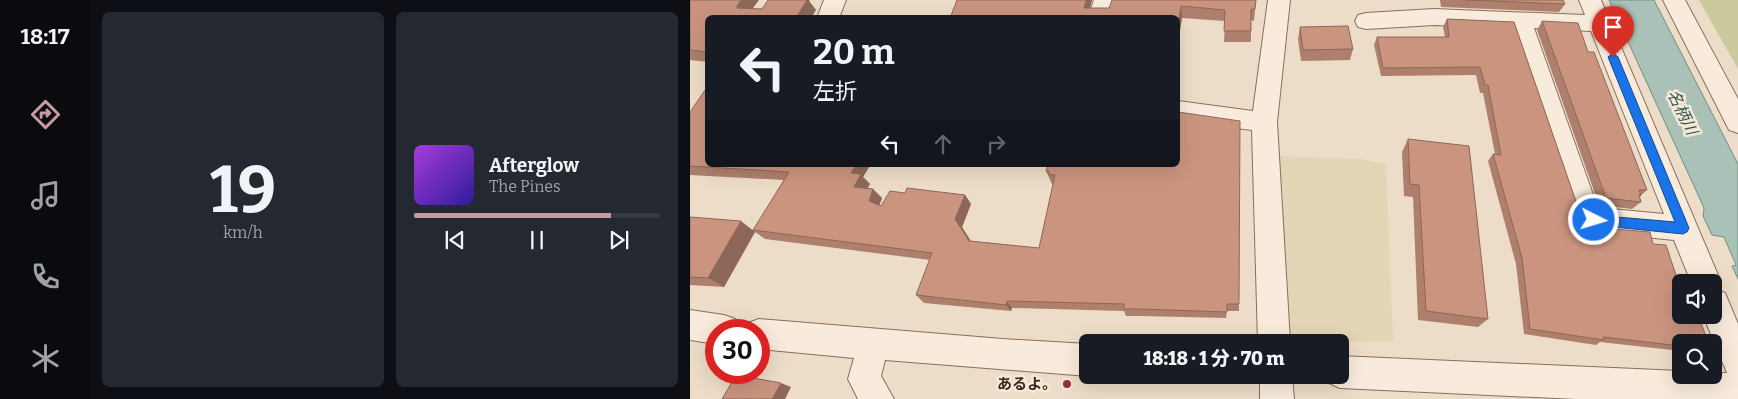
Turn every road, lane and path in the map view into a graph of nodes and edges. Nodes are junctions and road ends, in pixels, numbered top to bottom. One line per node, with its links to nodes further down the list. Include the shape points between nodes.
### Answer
1 (835, 0): 7 (street)
2 (1106, 0): 8 (street)
3 (1279, 0): 12 (street)
4 (1674, 0): 13 (street)
5 (1433, 9): 9 (street); 10 (street)
6 (1594, 11): 10 (street); 14 (street)
7 (829, 15)
8 (1100, 15)
9 (1366, 20)
10 (1520, 20): 14 (street, via 1586,213 1594,220)
11 (1180, 111): 12 (street)
12 (1264, 122): 19 (street)
13 (1738, 123)
14 (1683, 228): 15 (street)
15 (1703, 274)
16 (1722, 323): 23 (street)
17 (690, 325): 18 (street)
18 (705, 327)
19 (1274, 334)
20 (770, 335): 21 (street)
21 (874, 344): 22 (street); 27 (street, via 864,379)
22 (1079, 359)
23 (1738, 362)
24 (1349, 372): 26 (street)
25 (1276, 384): 28 (street)
26 (1738, 390)
27 (877, 399)
28 (1277, 399)

